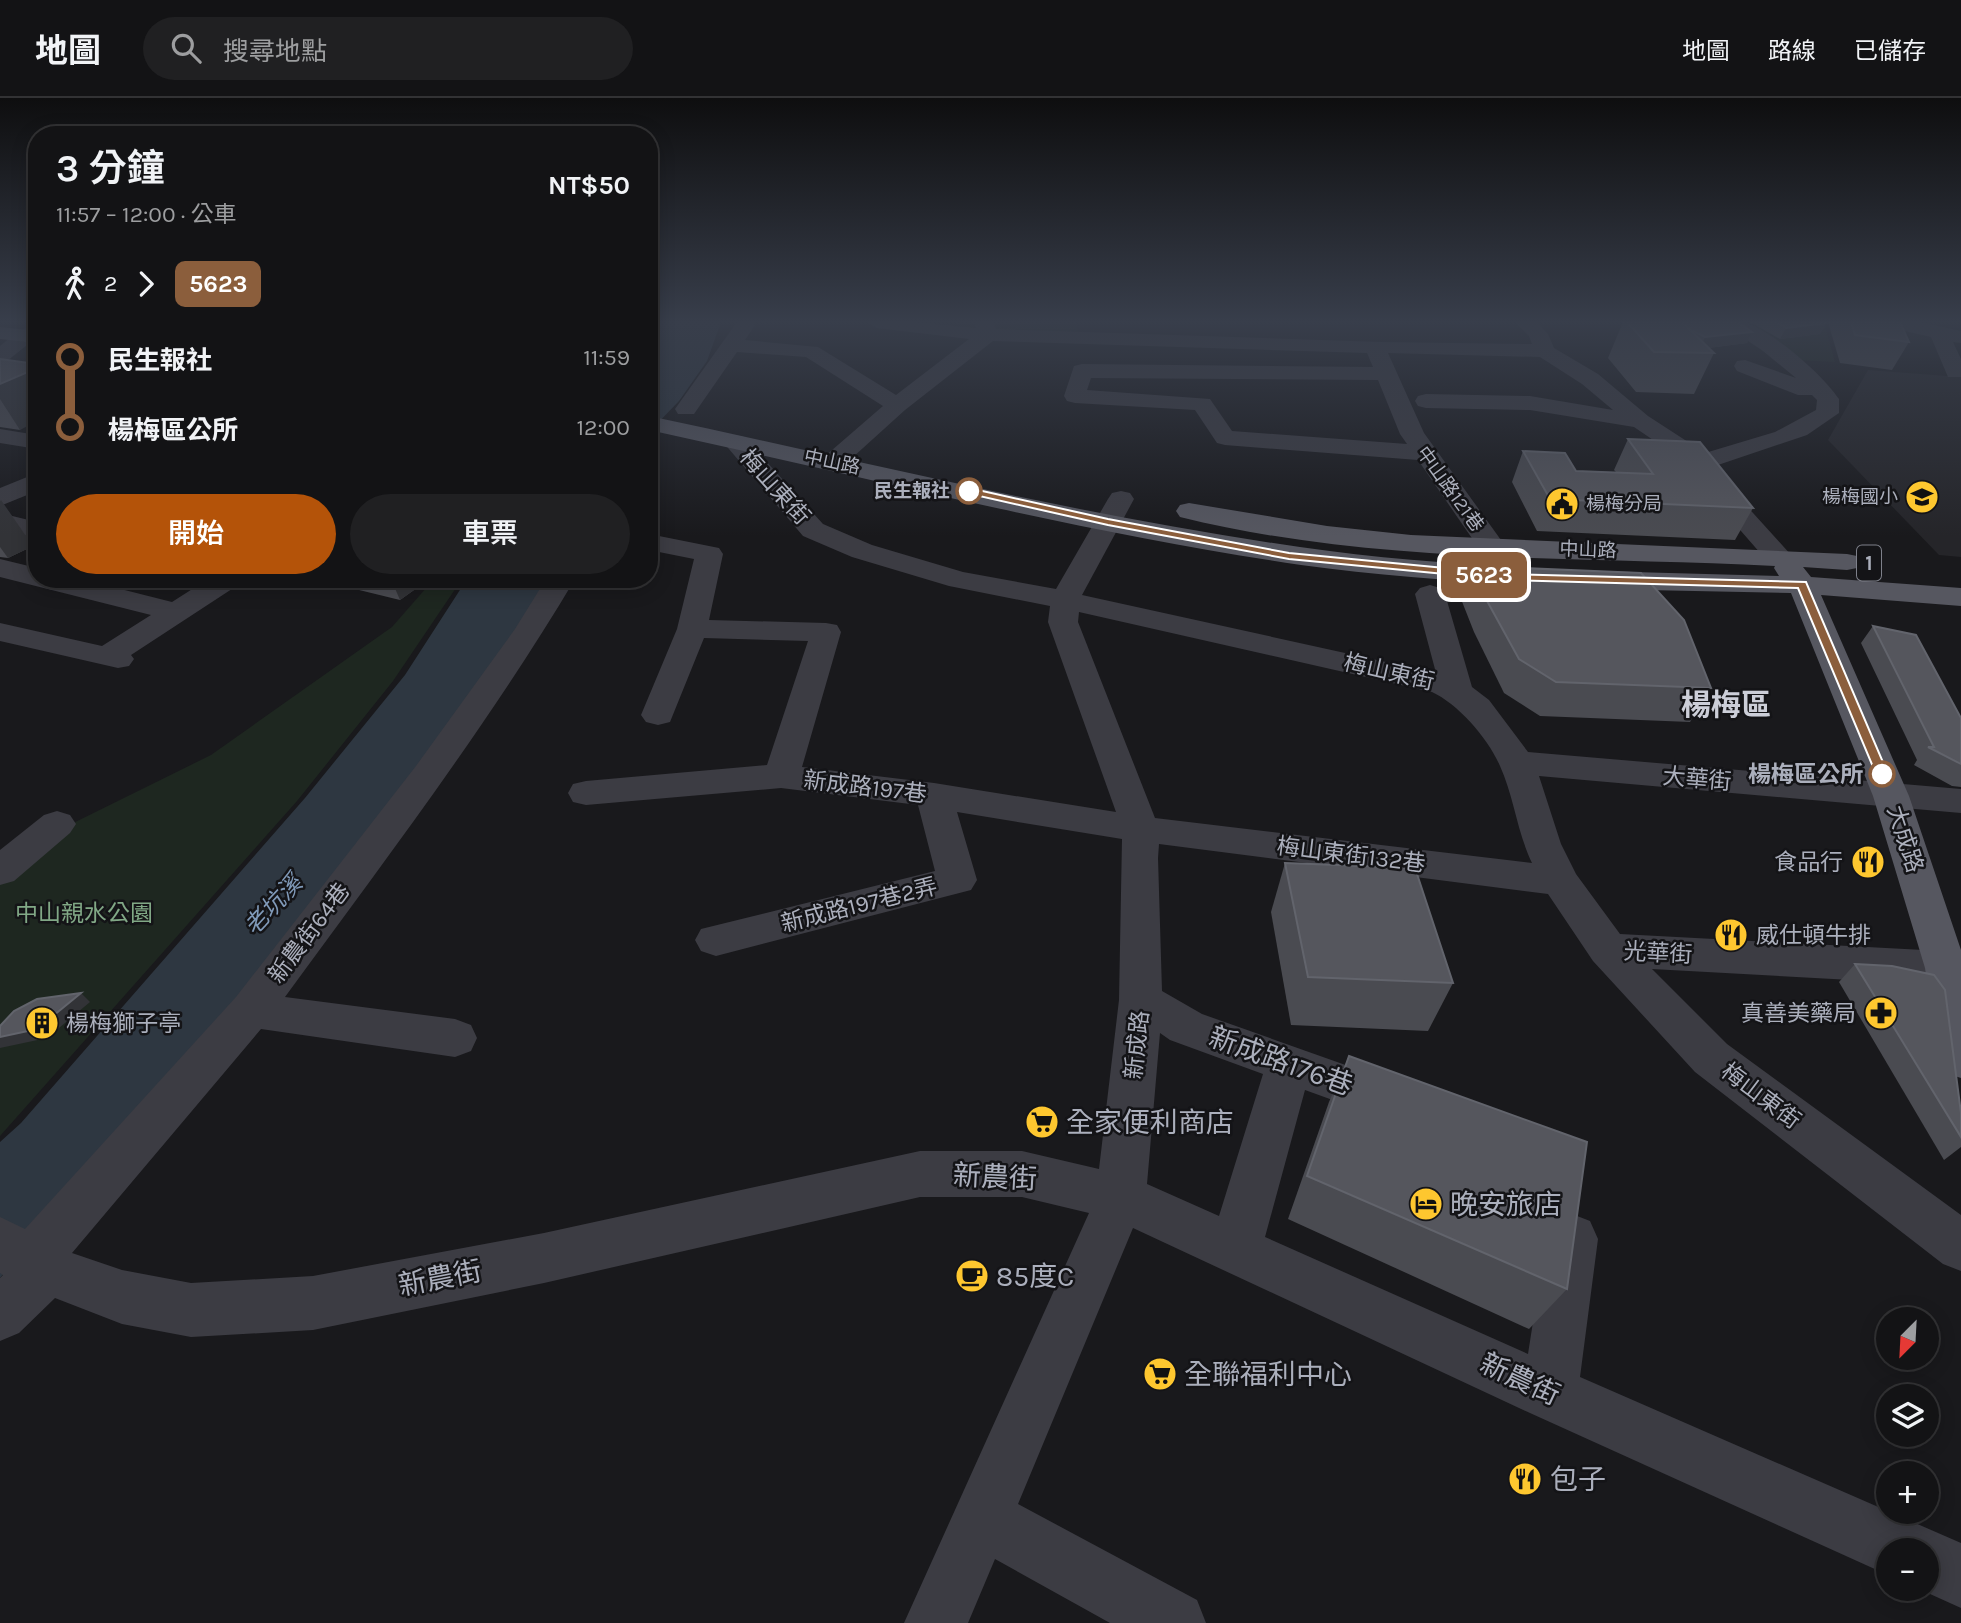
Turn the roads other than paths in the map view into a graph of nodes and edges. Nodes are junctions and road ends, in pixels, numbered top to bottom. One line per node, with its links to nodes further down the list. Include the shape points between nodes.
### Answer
1 (690, 393): 12 (street)
2 (878, 393): 11 (street)
3 (911, 393): 11 (street)
4 (1077, 393): 19 (street, via 1074,407 1202,404 1225,438)
5 (1394, 393): 19 (street, 中山路121巷)
6 (1607, 393): 13 (street)
7 (1813, 393): 9 (street)
8 (1823, 393): 9 (street)
9 (1828, 399): 21 (street, via 1827,412 1811,425)
10 (1426, 401): 13 (street, via 1530,403)
11 (897, 405): 17 (street)
12 (670, 417): 16 (main road, 中山路 / 1); 17 (main road, 中山路 / 1)
13 (1640, 421): 21 (street)
14 (0, 436): 15 (street)
15 (28, 441)
16 (735, 442): 20 (main road, 中山路 / 1); 40 (street, 梅山東街, via 813,530 862,551 959,580)
17 (856, 442): 18 (main road, 中山路 / 1); 20 (street)
18 (883, 448)
19 (1424, 453): 28 (street, 中山路121巷)
20 (832, 462): 24 (main road, 中山路 / 1)
21 (1702, 462): 29 (street, via 1703,472)
22 (28, 485): 23 (street)
23 (0, 498)
24 (1126, 505): 28 (main road, 中山路 / 1, via 1408,543); 33 (main road, 中山路 / 1, via 1289,556); 40 (street)
25 (0, 522): 26 (street)
26 (28, 528)
27 (658, 544): 42 (street, via 709,554)
28 (1492, 547): 29 (main road, 中山路 / 1); 33 (street, 中山路121巷)
29 (1778, 556): 31 (main road, 中山路 / 1); 34 (main road, 大成路)
30 (0, 568): 32 (street)
31 (1961, 572)
32 (28, 575)
33 (1507, 577): 34 (main road, 中山路 / 1)
34 (1802, 585): 39 (main road, 中山路 / 1); 50 (main road, 大成路)
35 (81, 588): 41 (street)
36 (214, 588): 41 (street)
37 (555, 588): 60 (street, 新農街64巷, via 429,774)
38 (1430, 594): 44 (street)
39 (1961, 597)
40 (1065, 600): 44 (street, 梅山東街); 53 (street, 新成路, via 1063,622)
41 (176, 612): 43 (street, via 112,657)
42 (692, 629): 45 (street); 47 (street, via 826,632)
43 (0, 632)
44 (1457, 691): 46 (street, 梅山東街, via 1477,707)
45 (658, 716)
46 (1517, 763): 50 (street, 大華街); 55 (street, 梅山東街, via 1542,844)
47 (781, 776): 48 (street, 新成路197巷); 49 (street, 新成路197巷)
48 (586, 793)
49 (934, 795): 53 (street, 新成路197巷); 56 (street, 新成路197巷2弄, via 957,880)
50 (1891, 796): 51 (street, 大華街); 58 (main road, 大成路)
51 (1961, 801)
52 (57, 824): 54 (street)
53 (1142, 829): 55 (street, 梅山東街132巷); 59 (street, 新成路)
54 (0, 871)
55 (1560, 881): 57 (street, 梅山東街)
56 (716, 940)
57 (1608, 950): 58 (street, 光華街); 67 (street, 梅山東街, via 1711,1058)
58 (1953, 968): 62 (main road, 大成路)
59 (1141, 1000): 63 (street, 新成路176巷, via 1186,1027); 65 (street, 新成路)
60 (251, 1010): 61 (street); 69 (street, 新農街64巷)
61 (455, 1038)
62 (1961, 1059)
63 (1289, 1063): 64 (street, 新成路176巷); 68 (street)
64 (1429, 1115)
65 (1121, 1196): 68 (street, 新農街); 69 (street, 新農街, via 1022,1174 920,1174 557,1255 313,1303 191,1310 122,1297); 72 (street, 新成路)
66 (1578, 1200): 71 (street)
67 (1961, 1246)
68 (1236, 1247): 71 (street, 新農街)
69 (25, 1258): 70 (street, 新農街64巷)
70 (0, 1314)
71 (1550, 1393): 73 (street, 新農街)
72 (984, 1519): 76 (street, 新成路); 77 (street)
73 (1877, 1538)
74 (1939, 1566): 75 (street)
75 (1961, 1576)
76 (936, 1623)
77 (1174, 1623)

